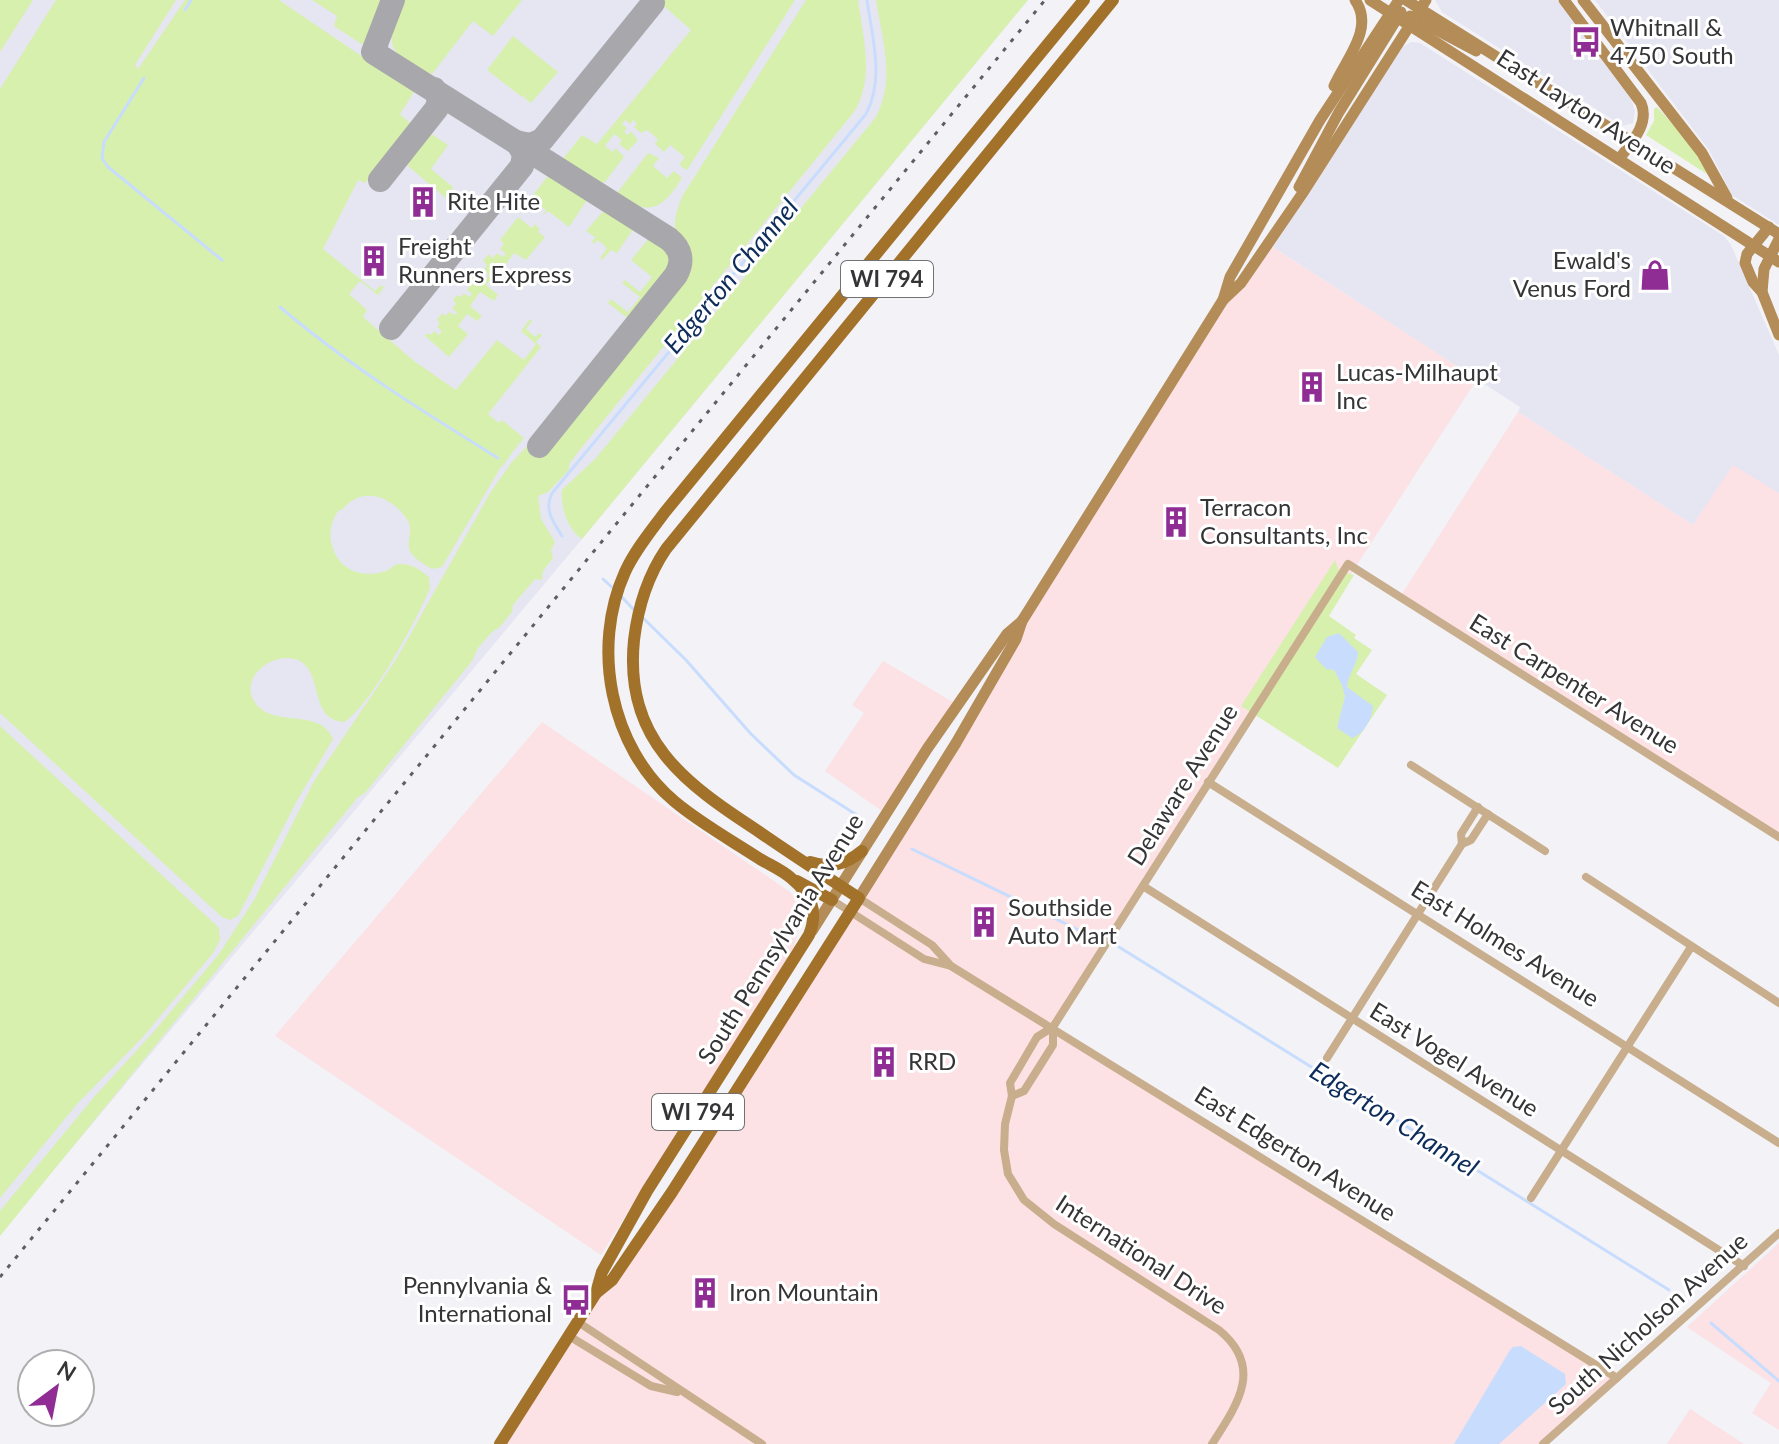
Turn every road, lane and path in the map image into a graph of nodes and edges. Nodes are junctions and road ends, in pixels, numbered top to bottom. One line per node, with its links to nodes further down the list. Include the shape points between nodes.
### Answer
1 (1084, 0): 32 (main road, WI 794, via 646,537 619,589 608,644 610,678 627,738 671,799)
2 (1113, 0): 30 (main road, WI 794, via 660,558 639,607 633,668 637,699 661,751 699,792)
3 (1355, 0): 8 (main road, via 1364,17 1362,30)
4 (1370, 0): 7 (main road, East Layton Avenue)
5 (1564, 0): 9 (main road, via 1641,103 1645,119)
6 (1583, 0): 11 (main road, via 1702,153)
7 (1406, 8): 8 (main road, South Pennsylvania Avenue); 9 (main road, East Layton Avenue); 10 (main road, East Layton Avenue); 16 (main road, South Pennsylvania Avenue, via 1279,228)
8 (1320, 120): 16 (main road, South Pennsylvania Avenue, via 1230,277)
9 (1632, 141): 10 (main road); 11 (main road, East Layton Avenue)
10 (1619, 159): 13 (main road, East Layton Avenue)
11 (1730, 202): 12 (main road, East Layton Avenue)
12 (1776, 233): 13 (main road); 14 (main road)
13 (1753, 245): 14 (main road, East Layton Avenue); 15 (main road, via 1745,263)
14 (1774, 258): 15 (main road, via 1764,269)
15 (1762, 292): 17 (main road)
16 (1223, 300): 19 (main road, South Pennsylvania Avenue)
17 (1779, 335)
18 (1348, 564): 23 (street, Delaware Avenue); 26 (street, East Carpenter Avenue)
19 (1022, 621): 20 (main road, South Pennsylvania Avenue, via 1007,634); 21 (main road, South Pennsylvania Avenue)
20 (931, 744): 21 (main road); 28 (main road, South Pennsylvania Avenue)
21 (948, 755): 35 (main road, South Pennsylvania Avenue)
22 (1411, 765): 24 (street)
23 (1208, 782): 34 (street, Delaware Avenue); 38 (street, East Holmes Avenue)
24 (1478, 807): 25 (street); 27 (street, via 1461,834)
25 (1488, 814): 27 (street, via 1471,840); 29 (street)
26 (1779, 837)
27 (1462, 844): 38 (street)
28 (862, 851): 30 (main road, via 836,865); 33 (main road, South Pennsylvania Avenue)
29 (1545, 851)
30 (796, 857): 33 (main road, WI 794)
31 (1586, 877): 40 (street)
32 (791, 878): 36 (main road); 39 (main road, WI 794, via 814,909)
33 (841, 886): 35 (main road, WI 794); 36 (main road, South Pennsylvania Avenue)
34 (1143, 886): 43 (street, East Vogel Avenue); 44 (street, Delaware Avenue)
35 (859, 898): 37 (main road, South Pennsylvania Avenue / WI 794); 41 (street, East Edgerton Avenue, via 932,945)
36 (832, 900): 37 (street, East Edgerton Avenue); 39 (main road, South Pennsylvania Avenue)
37 (851, 912): 41 (street, East Edgerton Avenue, via 924,959); 53 (main road, South Pennsylvania Avenue / WI 794, via 672,1192 612,1280)
38 (1419, 914): 43 (street); 45 (street, East Holmes Avenue)
39 (809, 935): 53 (main road, South Pennsylvania Avenue / WI 794, via 647,1191 602,1272)
40 (1691, 947): 42 (street); 45 (street)
41 (951, 966): 44 (street, East Edgerton Avenue)
42 (1779, 1003)
43 (1353, 1020): 46 (street); 49 (street, East Vogel Avenue)
44 (1053, 1027): 47 (street, International Drive, via 1037,1037 1010,1083); 47 (street, via 1053,1045 1024,1091); 56 (street, East Edgerton Avenue)
45 (1628, 1046): 48 (street, East Holmes Avenue); 49 (street)
46 (1327, 1058)
47 (1012, 1096): 60 (street, International Drive, via 1005,1124 1006,1168 1024,1200 1219,1330 1243,1359 1244,1380 1233,1412)
48 (1779, 1143)
49 (1561, 1150): 50 (street); 52 (street, East Vogel Avenue)
50 (1531, 1198)
51 (1779, 1233): 52 (street, South Nicholson Avenue)
52 (1744, 1266): 56 (street, South Nicholson Avenue)
53 (596, 1293): 54 (main road, South Pennsylvania Avenue / WI 794)
54 (578, 1322): 55 (main road, South Pennsylvania Avenue / WI 794); 57 (street)
55 (569, 1336): 57 (street, via 651,1386); 58 (main road, South Pennsylvania Avenue / WI 794)
56 (1617, 1378): 61 (street, South Nicholson Avenue)
57 (682, 1393): 59 (street)
58 (500, 1444)
59 (762, 1444)
60 (1212, 1444)
61 (1543, 1444)

